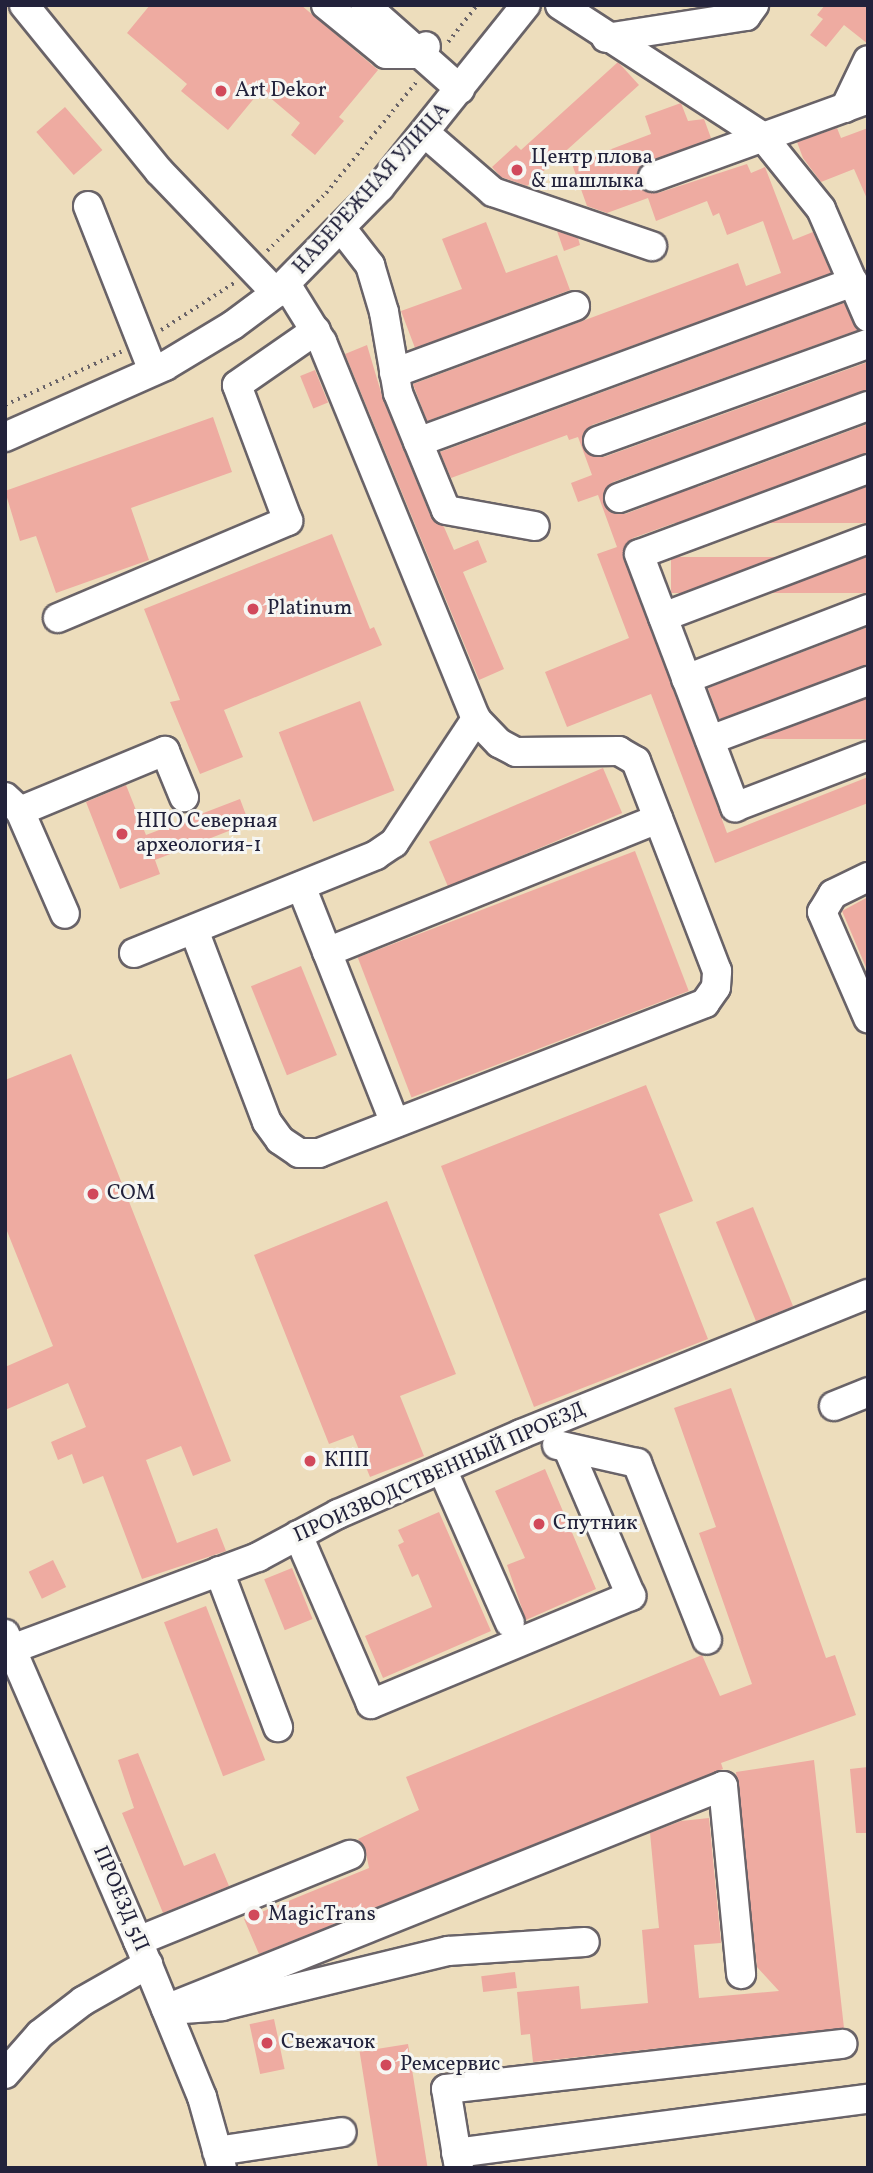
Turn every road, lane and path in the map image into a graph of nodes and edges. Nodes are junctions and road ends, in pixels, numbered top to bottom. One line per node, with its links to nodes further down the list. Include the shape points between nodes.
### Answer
1 (24, 5): 20 (street, via 159,171)
2 (326, 5): 9 (street, via 386,54)
3 (477, 5): 9 (path)
4 (526, 5): 11 (street, НАБЕРЕЖНАЯ УЛИЦА)
5 (560, 5): 8 (street)
6 (754, 5): 8 (street, via 746,16)
7 (375, 11): 9 (street)
8 (606, 38): 14 (street)
9 (426, 55): 11 (street)
10 (868, 60): 12 (street)
11 (460, 89): 13 (street, НАБЕРЕЖНАЯ УЛИЦА)
12 (856, 104): 14 (street)
13 (425, 133): 17 (street, НАБЕРЕЖНАЯ УЛИЦА); 18 (street, via 493,192)
14 (762, 137): 15 (street); 19 (street, via 821,209)
15 (653, 177)
16 (88, 205): 25 (street)
17 (342, 229): 20 (street, НАБЕРЕЖНАЯ УЛИЦА); 26 (street, via 370,265)
18 (652, 246)
19 (854, 282): 22 (street); 30 (street)
20 (281, 288): 23 (street); 25 (street, НАБЕРЕЖНАЯ УЛИЦА, via 233,325)
21 (575, 306): 26 (street)
22 (868, 317)
23 (316, 330): 37 (street, via 237,385 288,521); 40 (street)
24 (868, 344): 29 (street)
25 (153, 371): 28 (street, НАБЕРЕЖНАЯ УЛИЦА)
26 (394, 373): 30 (street)
27 (868, 406): 32 (street)
28 (8, 427)
29 (598, 441)
30 (418, 442): 33 (street, via 446,510)
31 (868, 469): 36 (street, via 639,554)
32 (619, 498)
33 (535, 527)
34 (868, 539): 36 (street)
35 (868, 609): 38 (street)
36 (663, 617): 38 (street)
37 (58, 618)
38 (687, 679): 41 (street)
39 (868, 681): 41 (street)
40 (476, 719): 45 (street, via 499,743 516,752 619,751 636,761); 47 (street, via 394,843)
41 (710, 740): 42 (street, via 735,807)
42 (868, 756)
43 (184, 797): 44 (street, via 165,751)
44 (13, 804): 48 (street)
45 (658, 820): 50 (street); 53 (street, via 717,971 716,987 705,1003)
46 (868, 877): 52 (street, via 833,894 822,912)
47 (301, 886): 49 (street); 50 (street)
48 (65, 914)
49 (194, 930): 51 (street); 53 (street, via 267,1122 280,1140 299,1153 319,1153)
50 (327, 952): 53 (street)
51 (134, 953)
52 (868, 1018)
53 (394, 1123)
54 (868, 1294): 57 (street, ПРОИЗВОДСТВЕННЫЙ ПРОЕЗД)
55 (868, 1392): 56 (street)
56 (834, 1406)
57 (521, 1434): 58 (street); 59 (street, ПРОИЗВОДСТВЕННЫЙ ПРОЕЗД)
58 (568, 1449): 60 (street, via 631,1597 371,1703); 63 (street, via 637,1463)
59 (442, 1469): 60 (street, ПРОИЗВОДСТВЕННЫЙ ПРОЕЗД); 62 (street)
60 (298, 1535): 61 (street, ПРОИЗВОДСТВЕННЫЙ ПРОЕЗД)
61 (219, 1571): 64 (street, ПРОИЗВОДСТВЕННЫЙ ПРОЕЗД); 65 (street)
62 (510, 1623)
63 (707, 1640)
64 (8, 1642): 68 (street, ПРОЕЗД 5П)
65 (278, 1727)
66 (350, 1855): 68 (street)
67 (585, 1942): 70 (street, via 448,1951 222,2006)
68 (143, 1953): 70 (street, ПРОЕЗД 5П); 72 (street)
69 (741, 1974): 70 (street, via 723,1786)
70 (166, 2009): 75 (street, ПРОЕЗД 5П, via 202,2097)
71 (842, 2044): 76 (street, via 446,2090)
72 (9, 2063)
73 (868, 2099): 76 (street)
74 (342, 2132): 75 (street)
75 (220, 2160)
76 (457, 2160)

